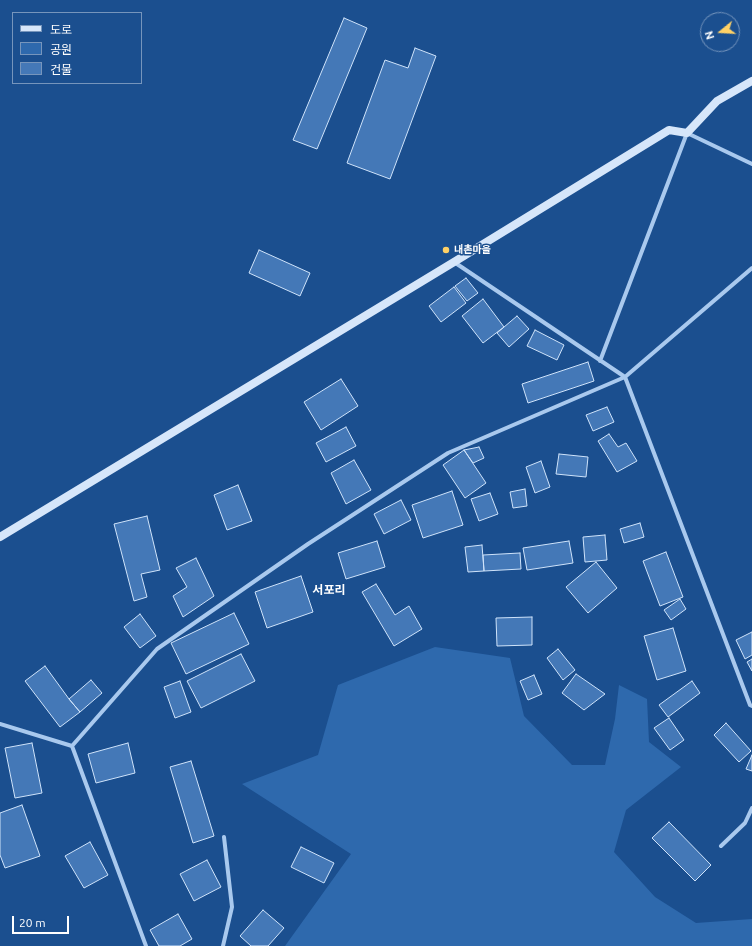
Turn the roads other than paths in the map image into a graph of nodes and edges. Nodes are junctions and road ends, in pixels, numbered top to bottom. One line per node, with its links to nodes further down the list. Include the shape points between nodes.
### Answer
1 (752, 81): 2 (street, via 717,101)
2 (687, 133): 3 (street); 4 (street, via 669,130); 6 (street)
3 (752, 164)
4 (454, 262): 6 (street); 8 (street)
5 (752, 268): 7 (street)
6 (600, 361): 7 (street)
7 (625, 378): 9 (street); 11 (street, via 448,453 308,544 157,649)
8 (0, 538)
9 (752, 706)
10 (0, 724): 11 (street)
11 (72, 746): 15 (street)
12 (752, 808): 14 (street, via 745,823)
13 (224, 837): 16 (street, via 232,907)
14 (721, 846)
15 (146, 946)
16 (223, 946)

